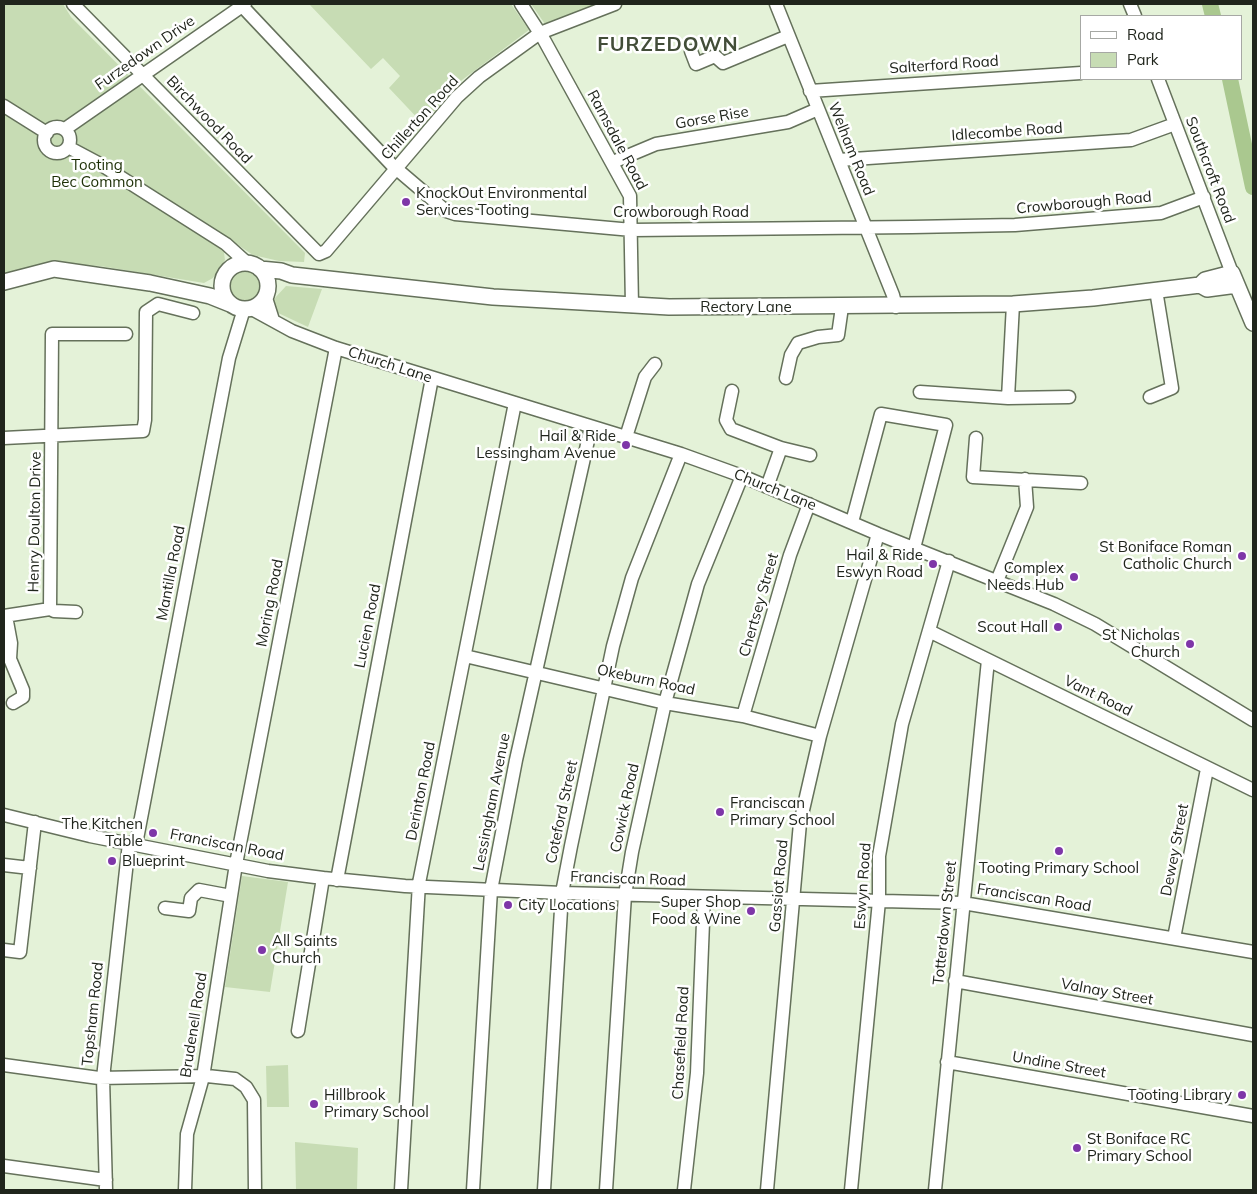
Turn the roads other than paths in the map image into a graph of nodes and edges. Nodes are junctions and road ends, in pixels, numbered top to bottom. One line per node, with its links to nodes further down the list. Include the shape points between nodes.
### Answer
1 (73, 4): 10 (street, Birchwood Road)
2 (521, 4): 6 (street, Ramsdale Road)
3 (615, 4): 6 (street, Chillerton Road)
4 (777, 4): 7 (street, Welham Road)
5 (243, 5): 10 (street, Furzedown Drive); 21 (street, Crowborough Road)
6 (540, 34): 20 (street, Ramsdale Road); 21 (street, Chillerton Road, via 478,77)
7 (788, 36): 8 (street, via 723,63 715,56 696,64); 12 (street, Welham Road)
8 (690, 51)
9 (1080, 73): 12 (street, Salterford Road)
10 (142, 75): 16 (street, Furzedown Drive); 25 (street, Birchwood Road, via 316,252)
11 (1158, 80): 15 (street, Southcroft Road)
12 (810, 91): 14 (street, Welham Road)
13 (4, 106): 17 (street)
14 (818, 109): 19 (street, Welham Road); 20 (street, Gorse Rise, via 788,122 656,144)
15 (1175, 124): 19 (street, Idlecombe Road, via 1131,140); 22 (street, Southcroft Road)
16 (65, 129): 17 (street, via 54,127); 18 (street, via 70,139)
17 (47, 132): 18 (street, via 44,140 49,149 57,152)
18 (68, 147): 26 (street, via 232,249)
19 (839, 160): 23 (street, Welham Road)
20 (613, 162): 24 (street, Ramsdale Road, via 630,196)
21 (396, 168): 24 (street, Crowborough Road, via 450,213); 25 (street, Chillerton Road)
22 (1204, 197): 23 (street, Crowborough Road, via 1151,214 1015,224); 28 (street, Southcroft Road)
23 (866, 228): 24 (street, Crowborough Road); 35 (street, Welham Road)
24 (632, 230): 34 (street, Ramsdale Road)
25 (323, 253)
26 (247, 266): 27 (main road, Rectory Lane); 31 (main road, via 226,274); 32 (main road, via 267,280)
27 (292, 275): 32 (main road); 34 (main road, Rectory Lane, via 493,297)
28 (1234, 279): 30 (main road, Rectory Lane, via 1205,280 1200,285); 40 (main road)
29 (4, 282): 31 (main road, via 54,269)
30 (1156, 290): 33 (main road, Rectory Lane); 49 (street, via 1172,388)
31 (216, 291): 36 (main road)
32 (267, 293): 36 (main road, via 255,308); 39 (street)
33 (1013, 304): 35 (main road, Rectory Lane); 50 (street)
34 (632, 306): 37 (main road, Rectory Lane)
35 (896, 306): 37 (main road, Rectory Lane)
36 (241, 307): 39 (street, Church Lane); 87 (street, Mantilla Road)
37 (842, 307): 45 (street, via 838,335 798,343)
38 (193, 313): 53 (street, via 158,304 146,312 143,431)
39 (272, 320): 42 (street, Church Lane)
40 (1253, 323)
41 (126, 334): 53 (street, Henry Doulton Drive, via 52,334)
42 (336, 348): 44 (street, Church Lane); 90 (street, Moring Road)
43 (656, 364): 54 (street, via 645,377)
44 (432, 378): 51 (street, Church Lane); 92 (street, Lucien Road)
45 (786, 378)
46 (732, 391): 57 (street, via 726,420 728,426)
47 (920, 392): 50 (street)
48 (1069, 397): 50 (street)
49 (1150, 397)
50 (1008, 398)
51 (515, 403): 52 (street, Church Lane); 74 (street, Derinton Road)
52 (591, 427): 54 (street, Church Lane); 76 (street, Lessingham Avenue)
53 (52, 436): 55 (street); 70 (street, Henry Doulton Drive)
54 (626, 437): 58 (street, Church Lane)
55 (4, 438)
56 (976, 438): 61 (street, via 973,477)
57 (781, 448): 59 (street); 63 (street)
58 (680, 454): 60 (street, Church Lane); 77 (street, Coteford Street, via 632,578)
59 (810, 455)
60 (742, 476): 63 (street, Church Lane); 79 (street, Cowick Road, via 698,584)
61 (1025, 479): 62 (street); 69 (street, via 1026,507)
62 (1081, 483)
63 (767, 487): 64 (street, Church Lane)
64 (809, 504): 65 (street, Church Lane); 80 (street, Chertsey Street, via 790,555)
65 (852, 522): 66 (street, Church Lane); 67 (street, via 882,414 946,424)
66 (878, 534): 67 (street, Church Lane); 82 (street, Gassiot Road)
67 (914, 548): 68 (street, Church Lane)
68 (949, 562): 69 (street, Church Lane); 73 (street, Eswyn Road)
69 (998, 581): 81 (street, Church Lane, via 1096,624)
70 (50, 609): 71 (street, Henry Doulton Drive); 72 (street, Henry Doulton Drive)
71 (76, 612)
72 (5, 616): 78 (street, via 11,643 10,659 23,690 23,697)
73 (929, 631): 75 (street, Vant Road); 100 (street, Eswyn Road, via 902,724 879,856)
74 (465, 656): 76 (street, Okeburn Road); 93 (street, Derinton Road)
75 (988, 660): 83 (street, Vant Road); 101 (street, Totterdown Street)
76 (535, 673): 77 (street, Okeburn Road); 94 (street, Lessingham Avenue)
77 (604, 688): 79 (street, Okeburn Road); 95 (street, Coteford Street)
78 (13, 703)
79 (665, 703): 80 (street, Okeburn Road); 96 (street, Cowick Road)
80 (743, 716): 82 (street, Okeburn Road)
81 (1253, 720)
82 (820, 736): 99 (street, Gassiot Road, via 800,824)
83 (1207, 769): 84 (street, Vant Road); 103 (street, Dewey Street)
84 (1253, 790)
85 (4, 815): 86 (street, Franciscan Road)
86 (35, 822): 87 (street, Franciscan Road); 89 (street)
87 (133, 843): 90 (street, Franciscan Road); 112 (street, Topsham Road)
88 (4, 865): 89 (street)
89 (30, 868): 104 (street, via 20,952)
90 (235, 871): 91 (street, Franciscan Road); 97 (street, Brudenell Road)
91 (323, 878): 92 (street, Franciscan Road); 107 (street)
92 (337, 880): 93 (street, Franciscan Road)
93 (418, 887): 94 (street, Franciscan Road); 118 (street, Derinton Road)
94 (491, 890): 95 (street, Franciscan Road); 119 (street, Lessingham Avenue)
95 (562, 893): 96 (street, Franciscan Road); 120 (street, Coteford Street)
96 (625, 895): 98 (street, Franciscan Road); 121 (street, Cowick Road)
97 (231, 896): 102 (street, via 199,890 191,898 189,911); 111 (street, Brudenell Road)
98 (704, 897): 99 (street, Franciscan Road); 122 (street, Chasefield Road, via 697,1073)
99 (794, 899): 100 (street, Franciscan Road); 123 (street, Gassiot Road)
100 (879, 901): 101 (street, Franciscan Road); 124 (street, Eswyn Road)
101 (963, 903): 103 (street, Franciscan Road); 106 (street, Totterdown Street)
102 (165, 908)
103 (1174, 938): 105 (street, Franciscan Road)
104 (4, 950)
105 (1253, 952)
106 (955, 981): 108 (street, Valnay Street); 109 (street, Totterdown Street)
107 (298, 1031)
108 (1253, 1035)
109 (947, 1062): 113 (street, Undine Street); 125 (street, Totterdown Street)
110 (4, 1065): 112 (street)
111 (203, 1077): 112 (street); 116 (street, Brudenell Road, via 186,1141); 117 (street, via 235,1079 251,1093)
112 (103, 1078): 115 (street, Topsham Road)
113 (1253, 1116)
114 (4, 1166): 115 (street)
115 (106, 1185)
116 (184, 1190)
117 (255, 1190)
118 (400, 1190)
119 (473, 1190)
120 (544, 1190)
121 (606, 1190)
122 (684, 1190)
123 (767, 1190)
124 (851, 1190)
125 (935, 1190)

